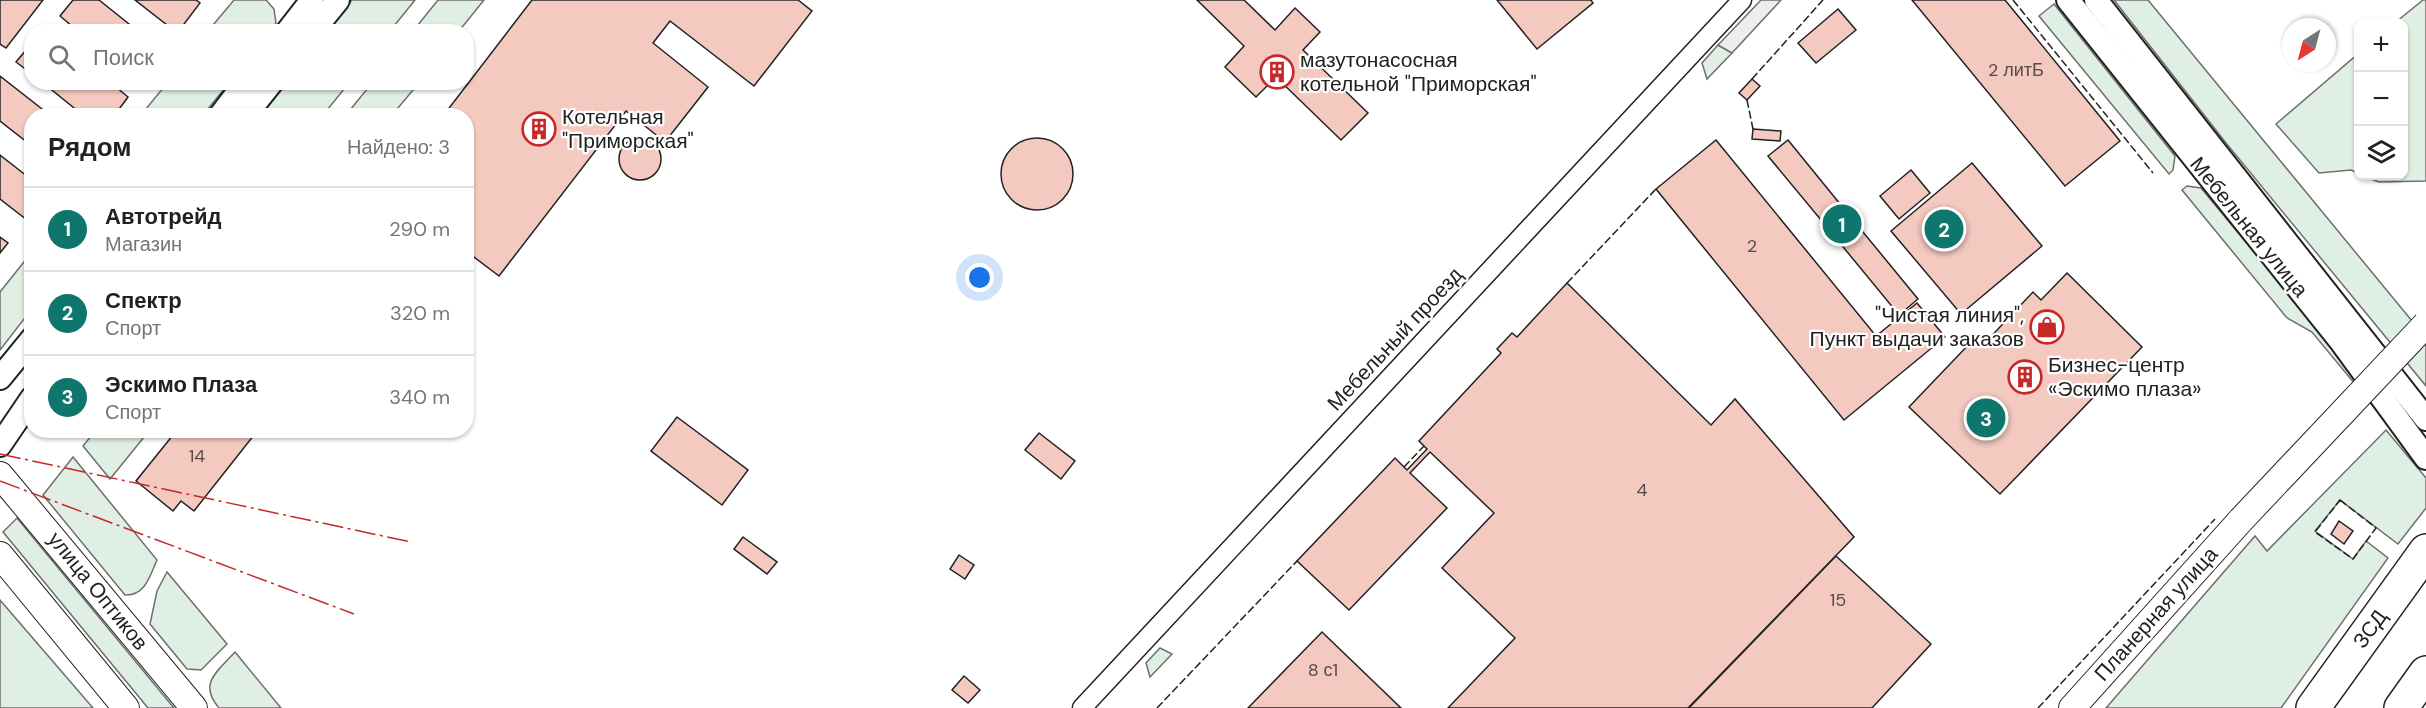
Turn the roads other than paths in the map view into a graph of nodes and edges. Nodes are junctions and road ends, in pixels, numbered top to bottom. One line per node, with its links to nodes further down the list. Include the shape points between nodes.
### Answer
1 (312, 0): 6 (street)
2 (338, 0): 7 (street)
3 (1742, 0): 25 (street, Мебельный проезд)
4 (2068, 0): 18 (street, Мебельная улица, via 2342,343)
5 (2096, 0): 16 (street, Мебельная улица)
6 (293, 24)
7 (318, 24)
8 (240, 90): 10 (street)
9 (266, 90): 11 (street)
10 (226, 108)
11 (251, 108)
12 (2426, 324): 26 (main road, Планерная улица, bridge, via 2241,520)
13 (24, 349): 14 (street)
14 (0, 378)
15 (24, 410): 17 (street)
16 (2426, 419)
17 (0, 445)
18 (2426, 458)
19 (0, 475): 24 (main road, улица Оптиков)
20 (2426, 551): 27 (highway, ЗСД)
21 (0, 555): 23 (main road)
22 (2426, 673): 28 (highway)
23 (126, 708)
24 (194, 708)
25 (1082, 708)
26 (2072, 708)
27 (2313, 708)
28 (2401, 708)

